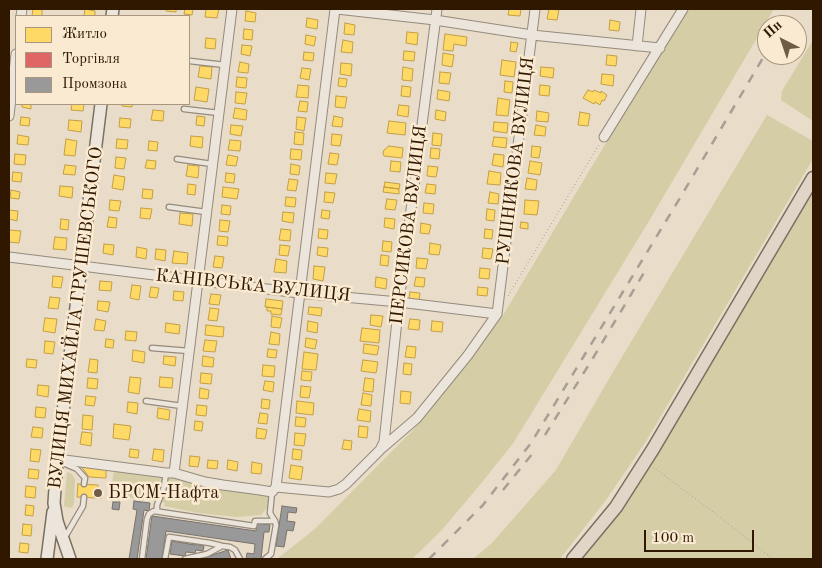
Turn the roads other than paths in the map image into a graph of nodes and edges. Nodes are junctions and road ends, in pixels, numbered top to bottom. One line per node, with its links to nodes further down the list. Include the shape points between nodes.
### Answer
1 (232, 9): 12 (street)
2 (336, 9): 7 (street); 27 (street)
3 (436, 9): 7 (street, ПЕРСИКОВА ВУЛИЦЯ)
4 (535, 9): 8 (street, РУШНИКОВА ВУЛИЦЯ)
5 (641, 9): 9 (street)
6 (683, 9): 10 (street)
7 (435, 20): 8 (street); 28 (street, ПЕРСИКОВА ВУЛИЦЯ)
8 (532, 35): 9 (street); 29 (street, РУШНИКОВА ВУЛИЦЯ)
9 (637, 46): 10 (street)
10 (660, 48): 18 (street)
11 (190, 61): 12 (lane)
12 (225, 65): 16 (street)
13 (12, 67): 17 (street)
14 (101, 105): 25 (street, ВУЛИЦЯ МИХАЙЛА ГРУШЕВСЬКОГО)
15 (184, 109): 16 (lane)
16 (219, 114): 20 (street)
17 (9, 116)
18 (604, 137)
19 (177, 159): 20 (lane)
20 (212, 164): 23 (street)
21 (813, 178): 52 (main road, via 645,461 616,507)
22 (169, 207): 23 (lane)
23 (206, 212): 26 (street)
24 (9, 257): 25 (street, КАНІВСЬКА ВУЛИЦЯ)
25 (81, 266): 26 (street, КАНІВСЬКА ВУЛИЦЯ); 35 (street, ВУЛИЦЯ МИХАЙЛА ГРУШЕВСЬКОГО)
26 (198, 280): 27 (street, КАНІВСЬКА ВУЛИЦЯ); 31 (street)
27 (299, 293): 28 (street, КАНІВСЬКА ВУЛИЦЯ); 38 (street)
28 (399, 302): 29 (street, КАНІВСЬКА ВУЛИЦЯ); 34 (street, ПЕРСИКОВА ВУЛИЦЯ)
29 (497, 314): 34 (street, via 417,418)
30 (152, 348): 31 (lane)
31 (189, 352): 33 (street)
32 (146, 401): 33 (lane)
33 (182, 406): 36 (street)
34 (382, 446): 38 (street, via 339,489 329,492)
35 (57, 460): 36 (street); 37 (lane, via 77,469 85,478); 40 (street, ВУЛИЦЯ МИХАЙЛА ГРУШЕВСЬКОГО)
36 (170, 473): 38 (street, via 223,485); 41 (lane)
37 (84, 484)
38 (274, 490): 42 (lane, via 270,514)
39 (84, 497): 43 (lane, via 83,506)
40 (54, 503): 43 (street, ВУЛИЦЯ МИХАЙЛА ГРУШЕВСЬКОГО); 45 (street)
41 (157, 512): 42 (lane, via 254,526 255,521); 47 (lane, via 154,511 147,519)
42 (275, 521): 51 (lane, via 271,554)
43 (63, 540): 46 (street, ВУЛИЦЯ МИХАЙЛА ГРУШЕВСЬКОГО)
44 (222, 546): 48 (lane, via 169,537); 49 (lane, via 207,554); 50 (lane, via 235,550)
45 (47, 559)
46 (70, 559)
47 (142, 559)
48 (165, 559)
49 (185, 559)
50 (240, 559)
51 (265, 559)
52 (573, 559)

